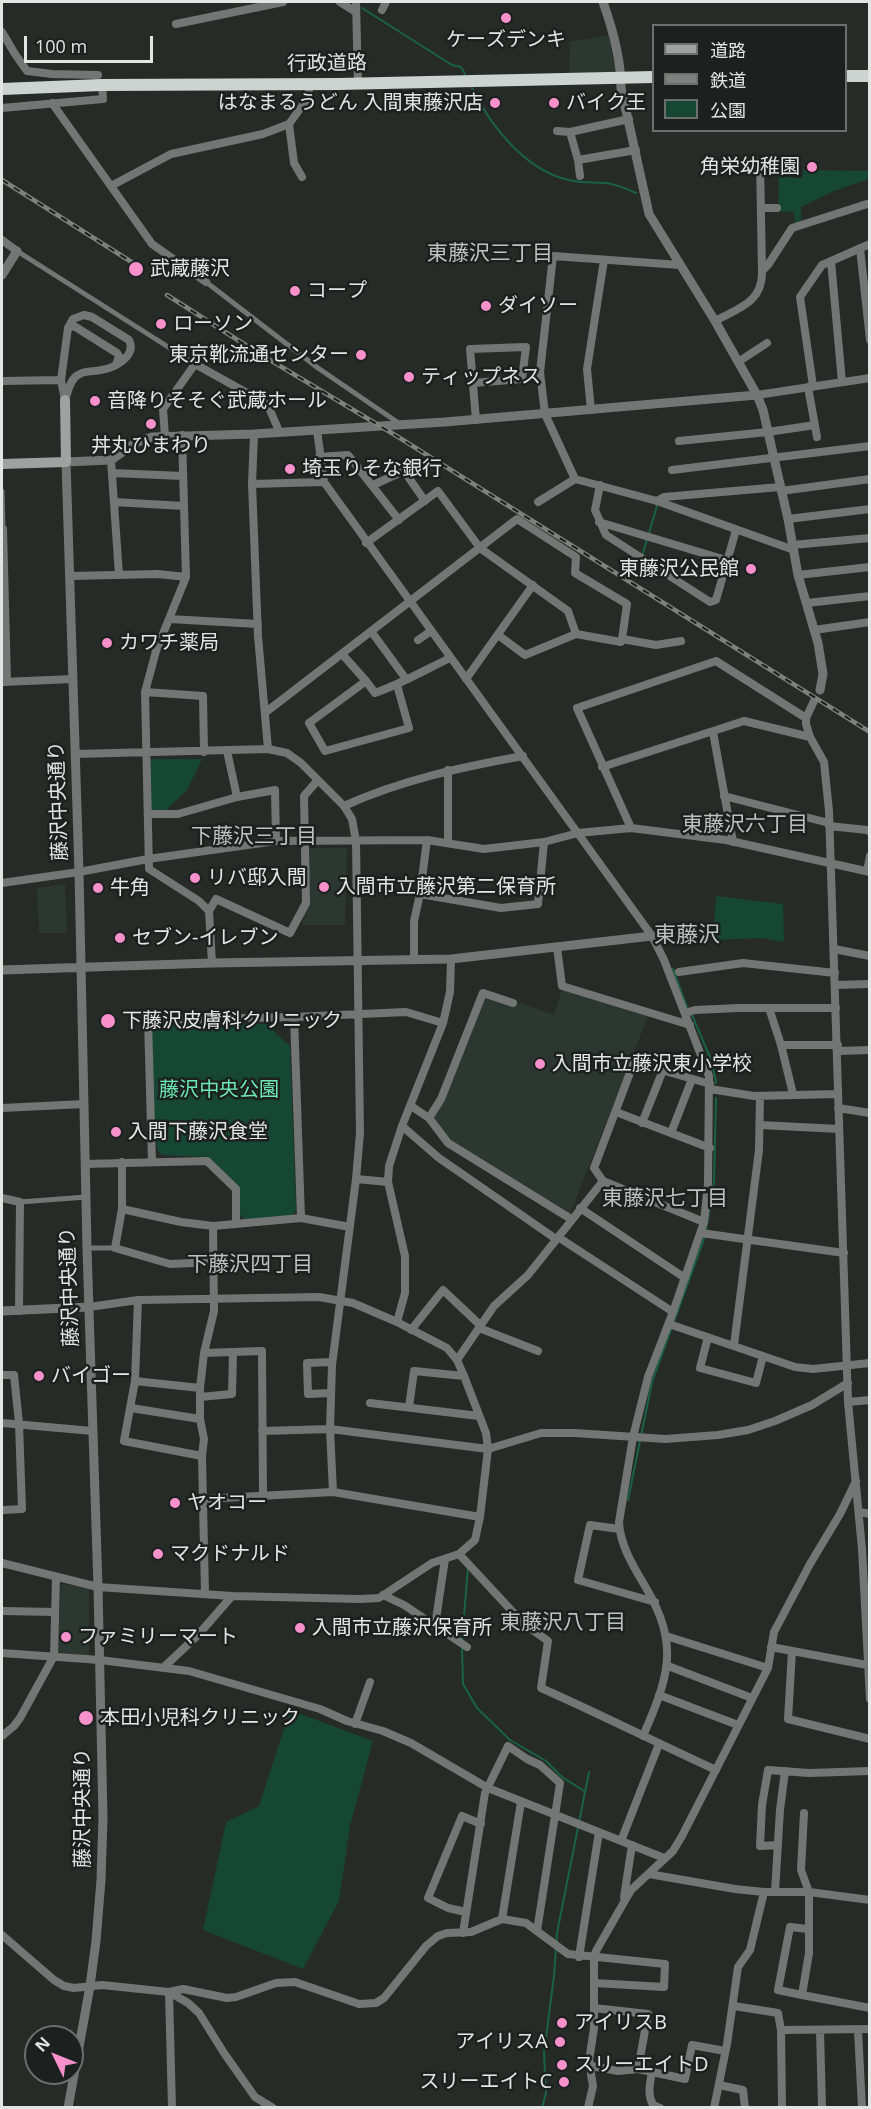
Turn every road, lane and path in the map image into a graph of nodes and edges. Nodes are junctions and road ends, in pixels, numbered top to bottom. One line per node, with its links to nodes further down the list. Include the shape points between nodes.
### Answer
1 (283, 2): 8 (street)
2 (340, 2): 7 (street)
3 (356, 2): 7 (street)
4 (386, 2): 6 (street)
5 (603, 2): 13 (street, via 613,27)
6 (382, 10)
7 (356, 12): 15 (street)
8 (176, 24)
9 (2, 32): 14 (street, via 27,71)
10 (847, 76): 11 (highway)
11 (870, 76)
12 (652, 77): 13 (highway, 行政道路)
13 (621, 78): 15 (highway, 行政道路); 20 (street)
14 (100, 80): 16 (highway, 行政道路); 17 (highway, 行政道路); 18 (street, via 103,99)
15 (358, 84): 16 (highway, 行政道路)
16 (310, 85): 21 (street, via 307,99)
17 (2, 88)
18 (52, 103): 19 (street); 29 (street)
19 (2, 108)
20 (629, 119): 23 (street); 24 (street)
21 (289, 124): 28 (street, via 294,163); 29 (street, via 263,134 171,154)
22 (557, 131): 23 (street)
23 (570, 132): 25 (street)
24 (636, 150): 25 (street); 39 (street, via 649,214)
25 (578, 160): 27 (street)
26 (760, 161): 31 (street)
27 (580, 176)
28 (302, 177)
29 (111, 186): 42 (street, via 152,244)
30 (870, 203): 40 (street, via 792,228)
31 (761, 208): 32 (street); 40 (street)
32 (777, 208)
33 (2, 240): 36 (street)
34 (870, 244): 35 (street)
35 (860, 248): 38 (street); 45 (street)
36 (17, 251): 41 (street); 48 (street)
37 (604, 260): 39 (street); 58 (street, via 587,369); 59 (street, via 553,256 540,372)
38 (831, 261): 53 (street); 55 (street, via 822,265 800,297)
39 (680, 265): 43 (street)
40 (762, 271): 43 (street, via 762,285 756,296)
41 (2, 275)
42 (206, 282): 61 (street, via 318,368)
43 (716, 321): 47 (street)
44 (68, 328): 49 (street, via 74,326 117,353); 49 (street, via 77,317 92,317 129,340 131,351); 51 (street)
45 (870, 340)
46 (767, 343): 47 (street)
47 (738, 362): 56 (street)
48 (195, 364): 64 (street, via 264,403); 68 (street, via 163,409)
49 (116, 365): 57 (street, via 77,375)
50 (870, 378): 53 (street)
51 (61, 380): 52 (street); 57 (street)
52 (2, 381)
53 (842, 382): 55 (street)
54 (473, 383): 54 (street, via 522,379 526,347 470,349); 60 (street)
55 (811, 387): 56 (street); 62 (street)
56 (757, 395): 58 (street); 65 (street)
57 (65, 400): 75 (main road)
58 (591, 410): 59 (street)
59 (545, 414): 60 (street); 80 (street)
60 (476, 420): 61 (street)
61 (402, 425): 63 (street)
62 (815, 425): 65 (street); 69 (street)
63 (316, 430): 64 (street); 72 (street)
64 (279, 431): 66 (street)
65 (768, 432): 70 (street); 73 (street)
66 (254, 434): 67 (street); 83 (street)
67 (182, 435): 68 (street); 79 (street)
68 (165, 436): 74 (street, via 143,439)
69 (817, 437)
70 (679, 441)
71 (870, 446): 73 (street)
72 (320, 457): 82 (street); 84 (street, via 348,455)
73 (774, 458): 77 (street); 86 (street)
74 (111, 460): 75 (street); 78 (street)
75 (66, 462): 76 (main road); 107 (street, 藤沢中央通り)
76 (2, 464)
77 (672, 470)
78 (112, 473): 79 (street); 90 (street)
79 (183, 476): 92 (street)
80 (575, 478): 85 (street); 91 (street)
81 (870, 479): 86 (street)
82 (324, 482): 83 (street); 100 (street)
83 (252, 484): 115 (street)
84 (373, 485): 88 (street, via 404,471); 95 (street)
85 (600, 485): 89 (street); 96 (street, via 595,510)
86 (780, 489): 89 (street, via 664,497); 94 (street)
87 (2, 491): 97 (street)
88 (425, 501): 95 (street); 101 (street, via 438,491)
89 (657, 501): 98 (street)
90 (114, 502): 92 (street); 105 (street)
91 (538, 502)
92 (184, 506): 108 (street)
93 (870, 509): 94 (street)
94 (788, 519): 102 (street)
95 (399, 520): 100 (street)
96 (599, 522): 103 (street); 103 (street, via 606,535 710,602 716,600)
97 (2, 529): 130 (street)
98 (736, 530): 102 (street); 103 (street)
99 (870, 538): 102 (street)
100 (366, 543): 111 (street)
101 (480, 548): 109 (street); 111 (street); 121 (street, via 517,519 576,557 575,573 627,604)
102 (793, 548): 106 (street)
103 (726, 560)
104 (870, 567): 106 (street)
105 (119, 575): 107 (street); 108 (street)
106 (798, 575): 112 (street)
107 (70, 576): 126 (street, 藤沢中央通り)
108 (186, 577): 113 (street)
109 (533, 585): 119 (street, via 568,611); 120 (street)
110 (870, 596): 112 (street)
111 (410, 602): 117 (street); 118 (street)
112 (807, 603): 116 (street)
113 (169, 619): 115 (street); 133 (street)
114 (870, 622): 116 (street)
115 (258, 624): 135 (street)
116 (814, 630): 132 (street, via 823,674)
117 (371, 631): 124 (street); 127 (street)
118 (431, 631): 122 (street); 125 (street)
119 (576, 634): 120 (street, via 525,655); 121 (street, via 621,642)
120 (498, 635): 128 (street)
121 (622, 639): 123 (street, via 656,645)
122 (418, 640)
123 (681, 641)
124 (342, 654): 129 (street); 135 (street)
125 (450, 658): 127 (street); 128 (street)
126 (73, 679): 130 (street); 143 (street, 藤沢中央通り)
127 (406, 679): 131 (street)
128 (466, 679): 144 (street)
129 (366, 681): 131 (street, via 375,693); 131 (street, via 309,723 325,751 409,728)
130 (4, 682)
131 (397, 685)
132 (820, 690)
133 (145, 692): 141 (street, via 203,696); 142 (street)
134 (814, 701): 136 (street)
135 (266, 712): 139 (street)
136 (806, 718): 138 (street); 145 (street, via 716,661 577,708)
137 (713, 732): 138 (street, via 744,721); 145 (street); 148 (street)
138 (810, 737): 152 (street, via 824,762)
139 (268, 749): 140 (street); 147 (street, via 287,753)
140 (227, 751): 141 (street); 149 (street)
141 (204, 752): 142 (street)
142 (145, 753): 143 (street); 151 (street)
143 (75, 754): 167 (street, 藤沢中央通り)
144 (523, 756): 146 (street); 155 (street)
145 (602, 767): 153 (street)
146 (448, 770): 150 (street); 162 (street)
147 (318, 780): 150 (street); 158 (street, via 304,796)
148 (724, 796): 152 (street); 161 (street)
149 (237, 797): 151 (street, via 178,814); 157 (street, via 275,790)
150 (344, 806): 159 (street, via 352,819)
151 (149, 814): 164 (street)
152 (829, 824): 154 (street); 165 (street)
153 (631, 828): 155 (street); 161 (street)
154 (870, 832)
155 (578, 833): 160 (street); 171 (street)
156 (427, 840): 159 (street); 162 (street); 169 (street)
157 (276, 841): 158 (street); 164 (street)
158 (306, 841): 159 (street); 170 (street, via 306,903 290,933 216,898)
159 (356, 841): 177 (street)
160 (544, 842): 162 (street, via 484,849); 169 (street, via 538,904 501,908)
161 (733, 842): 165 (street)
162 (448, 843)
163 (870, 856): 166 (street)
164 (148, 859): 167 (street); 170 (street, via 148,868)
165 (831, 862): 166 (street); 173 (street)
166 (868, 871)
167 (79, 872): 168 (street); 179 (street, 藤沢中央通り)
168 (2, 883)
169 (420, 894): 176 (street, via 414,921)
170 (209, 911): 178 (street)
171 (652, 936): 172 (street); 188 (street)
172 (557, 947): 175 (street); 192 (street, via 562,986)
173 (834, 949): 174 (street); 182 (street)
174 (870, 956)
175 (451, 959): 176 (street); 191 (street, via 450,992)
176 (414, 960): 177 (street)
177 (358, 962): 178 (street); 189 (street)
178 (212, 963): 179 (street)
179 (80, 967): 180 (street); 202 (street, 藤沢中央通り)
180 (2, 970)
181 (679, 972): 182 (street, via 743,963)
182 (835, 973): 184 (street)
183 (870, 984): 184 (street)
184 (835, 985): 187 (street)
185 (513, 1003): 208 (street, via 483,993 441,1099)
186 (769, 1008): 187 (street); 188 (street); 193 (street)
187 (836, 1008): 194 (street)
188 (685, 1013): 192 (street)
189 (358, 1015): 190 (street); 191 (street, via 406,1012); 218 (street, via 360,1133)
190 (294, 1017): 216 (street, via 148,1020); 226 (street)
191 (443, 1023): 203 (street)
192 (690, 1025): 198 (street)
193 (782, 1045): 194 (street); 199 (street)
194 (838, 1048): 195 (street); 200 (street)
195 (870, 1050)
196 (663, 1070): 197 (street); 206 (street, via 634,1062); 209 (street)
197 (692, 1079): 198 (street); 213 (street)
198 (710, 1086): 201 (street); 214 (street)
199 (793, 1094): 200 (street); 201 (street)
200 (838, 1094): 205 (street)
201 (760, 1096): 210 (street)
202 (84, 1104): 204 (street); 217 (street, 藤沢中央通り)
203 (411, 1106): 208 (street); 211 (street)
204 (2, 1108)
205 (838, 1108): 207 (street); 212 (street)
206 (616, 1112): 209 (street); 219 (street, via 594,1168)
207 (870, 1113)
208 (429, 1118): 227 (street, via 448,1143)
209 (642, 1123): 213 (street)
210 (760, 1125): 212 (street); 234 (street)
211 (402, 1126): 220 (street); 233 (street, via 439,1158)
212 (839, 1129): 237 (street)
213 (671, 1133): 214 (street)
214 (710, 1148): 228 (street)
215 (122, 1162): 216 (street); 217 (street); 225 (street)
216 (152, 1162): 229 (street, via 207,1161 236,1189)
217 (85, 1164): 221 (street, 藤沢中央通り)
218 (356, 1179): 220 (street); 231 (street)
219 (603, 1181): 224 (street); 228 (street)
220 (388, 1182): 247 (street, via 405,1256 405,1293)
221 (86, 1197): 223 (street); 235 (street, 藤沢中央通り)
222 (2, 1198): 223 (street)
223 (21, 1202): 245 (street)
224 (580, 1208): 227 (street); 239 (street)
225 (122, 1209): 230 (street); 236 (street)
226 (301, 1218): 229 (street); 231 (street)
227 (572, 1220): 233 (street)
228 (704, 1222): 232 (street)
229 (236, 1223): 230 (street)
230 (213, 1226): 238 (street)
231 (350, 1227): 242 (street)
232 (700, 1233): 234 (street); 239 (street)
233 (557, 1238): 246 (street); 249 (street, via 528,1275 494,1306)
234 (748, 1239): 237 (street); 252 (street)
235 (87, 1248): 236 (street); 243 (street, 藤沢中央通り)
236 (115, 1248): 238 (street, via 170,1264)
237 (844, 1253): 260 (street)
238 (214, 1262): 240 (street)
239 (685, 1278): 246 (street)
240 (214, 1299): 241 (street); 242 (street); 255 (street)
241 (138, 1300): 243 (street); 263 (street)
242 (341, 1300): 247 (street); 258 (street)
243 (89, 1307): 245 (street); 277 (street, 藤沢中央通り)
244 (2, 1311): 245 (street)
245 (19, 1311)
246 (673, 1312): 248 (street)
247 (397, 1322): 250 (street)
248 (669, 1324): 251 (street); 279 (street, via 648,1377)
249 (480, 1327): 250 (street, via 443,1290); 254 (street); 257 (street)
250 (411, 1330): 257 (street, via 447,1348)
251 (708, 1337): 252 (street); 256 (street, via 700,1368 756,1383)
252 (734, 1346): 256 (street)
253 (233, 1352): 255 (street); 265 (street, via 232,1394); 278 (street, via 262,1351)
254 (538, 1352)
255 (204, 1353): 265 (street)
256 (763, 1356): 260 (street, via 804,1368)
257 (457, 1360): 262 (street)
258 (333, 1362): 266 (street); 266 (street, via 307,1363 308,1394)
259 (870, 1363): 260 (street)
260 (848, 1365): 264 (street)
261 (2, 1374): 275 (street, via 14,1375)
262 (464, 1376): 270 (street, via 414,1371); 272 (street)
263 (135, 1381): 265 (street); 271 (street)
264 (848, 1383): 268 (street); 279 (street, via 812,1405 748,1430 679,1438)
265 (200, 1392): 273 (street)
266 (331, 1393): 276 (street)
267 (870, 1400): 268 (street)
268 (848, 1402): 282 (street)
269 (370, 1403): 270 (street)
270 (409, 1407): 272 (street)
271 (131, 1408): 273 (street); 281 (street, via 123,1441)
272 (479, 1416): 280 (street)
273 (200, 1419): 281 (street)
274 (2, 1423): 275 (street)
275 (19, 1423): 277 (street); 286 (street, via 22,1509)
276 (330, 1429): 278 (street); 280 (street); 283 (street)
277 (93, 1431): 295 (street, 藤沢中央通り)
278 (262, 1431): 284 (street)
279 (633, 1437): 280 (street, via 541,1433); 290 (street)
280 (488, 1449): 289 (street)
281 (202, 1456): 285 (street)
282 (856, 1480): 287 (street); 305 (street, via 779,1620)
283 (333, 1492): 284 (street); 289 (street)
284 (262, 1497): 285 (street)
285 (202, 1498): 296 (street)
286 (2, 1510)
287 (860, 1512): 288 (street); 309 (street)
288 (870, 1514)
289 (480, 1517): 291 (street, via 475,1540)
290 (619, 1529): 299 (street, via 630,1561); 299 (street, via 590,1525 578,1580)
291 (459, 1554): 292 (street); 321 (street, via 524,1624 548,1641 541,1688)
292 (445, 1559): 298 (street, via 423,1568); 302 (street)
293 (2, 1563): 294 (street)
294 (57, 1578): 295 (street); 301 (street)
295 (98, 1587): 296 (street); 310 (street, 藤沢中央通り)
296 (205, 1594): 297 (street)
297 (231, 1596): 298 (street); 312 (street)
298 (383, 1596): 302 (street)
299 (655, 1602): 303 (street)
300 (2, 1611): 301 (street)
301 (55, 1612): 308 (street)
302 (435, 1626): 304 (street)
303 (666, 1636): 311 (street); 313 (street)
304 (467, 1647)
305 (771, 1647): 306 (street); 313 (street)
306 (792, 1651): 309 (street); 322 (street, via 788,1719)
307 (2, 1653): 308 (street)
308 (54, 1656): 310 (street); 320 (street, via 20,1718)
309 (868, 1659): 317 (street)
310 (100, 1660): 312 (street); 352 (street, 藤沢中央通り, via 103,1818)
311 (668, 1666): 315 (street); 316 (street)
312 (164, 1667): 318 (street, via 320,1708)
313 (768, 1668): 316 (street)
314 (370, 1682): 318 (street)
315 (659, 1695): 319 (street); 321 (street)
316 (752, 1698): 319 (street)
317 (870, 1699)
318 (355, 1724): 327 (street, via 411,1743)
319 (738, 1725): 324 (street)
320 (2, 1736)
321 (643, 1736): 323 (street)
322 (870, 1739)
323 (659, 1744): 324 (street); 333 (street)
324 (716, 1770): 336 (street, via 673,1851)
325 (785, 1771): 326 (street); 335 (street); 335 (street, via 768,1770 762,1805 760,1846)
326 (870, 1771)
327 (488, 1788): 328 (street); 330 (street, via 508,1746 540,1765 560,1784); 331 (street)
328 (521, 1802): 330 (street); 344 (street)
329 (804, 1812): 340 (street, via 801,1870)
330 (555, 1815): 332 (street); 346 (street)
331 (481, 1824): 343 (street); 343 (street, via 462,1816 428,1898)
332 (599, 1832): 333 (street); 349 (street)
333 (621, 1841): 334 (street)
334 (632, 1845): 336 (street); 342 (street)
335 (778, 1845): 339 (street)
336 (664, 1858): 337 (street)
337 (648, 1874): 338 (street); 342 (street)
338 (764, 1892): 339 (street); 355 (street, via 750,1950 738,1967)
339 (775, 1892): 340 (street)
340 (809, 1892): 341 (street); 345 (street)
341 (870, 1900)
342 (622, 1904): 350 (street)
343 (466, 1912): 347 (street)
344 (502, 1919): 346 (street, via 526,1923); 347 (street)
345 (808, 1929): 354 (street, via 809,1953); 354 (street, via 790,1928 778,1990)
346 (537, 1931): 349 (street, via 568,1954)
347 (463, 1933): 353 (street, via 447,1933 432,1939 384,1998 368,2005 295,1982 276,1983 236,1998 183,1989)
348 (2, 1935): 352 (street, via 58,1983 74,1988)
349 (579, 1957): 350 (street)
350 (594, 1958): 351 (street); 351 (street, via 665,1964 664,1987)
351 (594, 1983): 356 (street)
352 (90, 1986): 353 (street); 367 (street, 藤沢中央通り)
353 (169, 1992): 368 (street); 369 (street, via 199,2013 255,2097)
354 (802, 1995): 357 (street)
355 (734, 2006): 359 (street, via 778,2013); 362 (street)
356 (594, 2008): 363 (street); 364 (street, via 648,2014)
357 (870, 2008)
358 (870, 2029): 361 (street)
359 (781, 2030): 360 (street); 374 (street)
360 (820, 2030): 361 (street); 375 (street)
361 (858, 2030): 376 (street)
362 (725, 2051): 365 (street, via 692,2045 685,2079); 366 (street)
363 (591, 2066): 364 (street, via 618,2071); 370 (street, via 593,2086)
364 (638, 2069): 365 (street)
365 (652, 2073): 371 (street, via 651,2100)
366 (719, 2085): 372 (street); 373 (street, via 743,2090)
367 (68, 2108)
368 (172, 2108)
369 (273, 2108)
370 (588, 2108)
371 (660, 2108)
372 (714, 2108)
373 (745, 2108)
374 (782, 2108)
375 (822, 2108)
376 (862, 2108)

